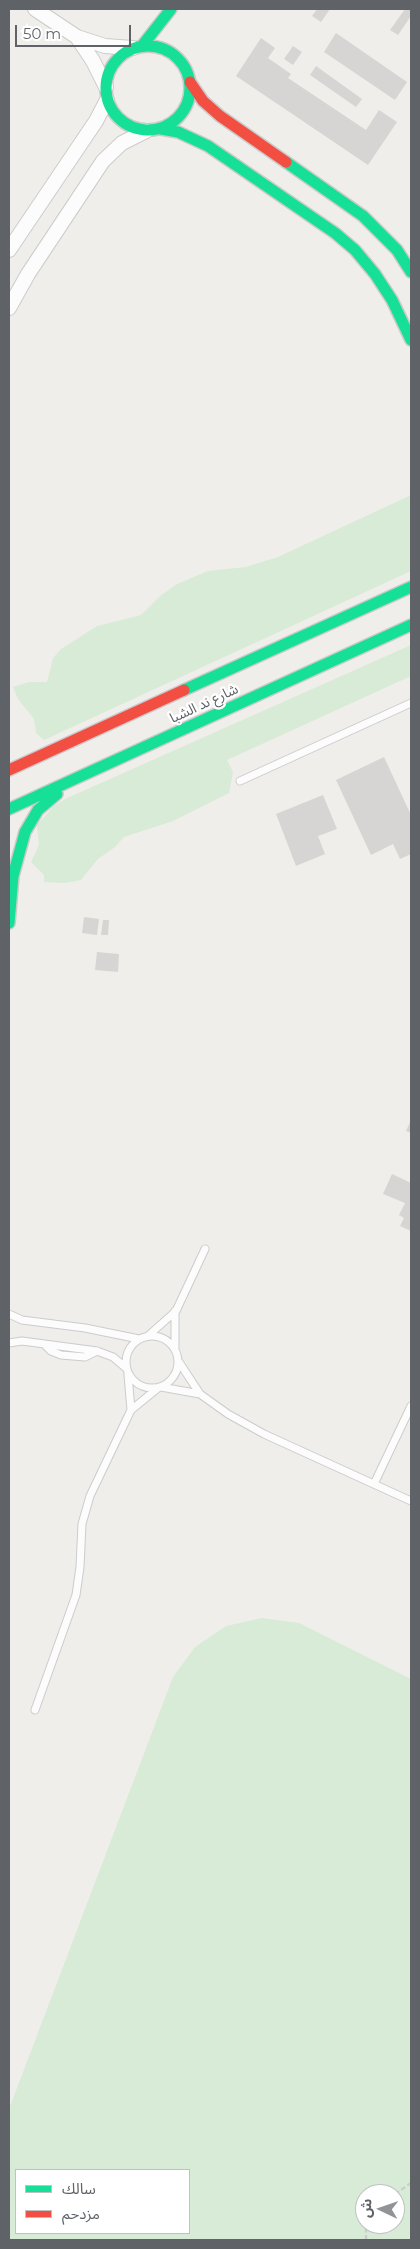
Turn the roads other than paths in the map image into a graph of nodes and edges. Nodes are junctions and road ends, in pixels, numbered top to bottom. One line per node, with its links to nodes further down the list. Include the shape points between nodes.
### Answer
1 (34, 9): 3 (street)
2 (171, 9): 4 (street)
3 (77, 38): 4 (street, via 105,46); 6 (street, via 93,61)
4 (138, 47): 5 (street, via 156,46 168,50 179,59); 6 (street, via 116,59 107,77)
5 (190, 82): 7 (street, via 184,111); 10 (street, via 203,101 220,116 363,216 397,250)
6 (106, 93): 8 (street, via 112,112 122,122); 9 (street, via 96,121)
7 (161, 129): 8 (street); 12 (street, via 178,132 208,146 335,233 375,274)
8 (146, 131): 11 (street, via 122,143 103,161)
9 (9, 250)
10 (411, 272)
11 (9, 308)
12 (411, 340)
13 (411, 587): 18 (street, شارع ند الشبا)
14 (411, 616): 16 (street, via 402,621)
15 (411, 625): 16 (street, شارع ند الشبا)
16 (397, 632): 20 (street, شارع ند الشبا)
17 (411, 703): 19 (lane)
18 (9, 770)
19 (240, 781)
20 (73, 782): 21 (street, شارع ند الشبا); 22 (street, via 38,810 25,832 13,876)
21 (9, 809)
22 (9, 923)
23 (205, 1249): 24 (lane)
24 (176, 1311): 26 (lane); 29 (lane)
25 (9, 1314): 27 (lane, via 22,1320)
26 (148, 1336): 27 (lane); 29 (lane, via 160,1337)
27 (139, 1339): 31 (lane, via 130,1348)
28 (9, 1343): 31 (lane, via 22,1341 97,1351 112,1357)
29 (175, 1349): 30 (lane)
30 (178, 1362): 32 (lane, via 176,1374); 33 (lane)
31 (127, 1370): 32 (lane, via 141,1386); 35 (lane)
32 (160, 1387): 33 (lane); 35 (lane)
33 (200, 1394): 36 (lane, via 255,1429)
34 (411, 1406): 36 (lane)
35 (131, 1410): 38 (lane, via 85,1510 76,1595)
36 (374, 1484): 37 (lane)
37 (411, 1500)
38 (35, 1710)

